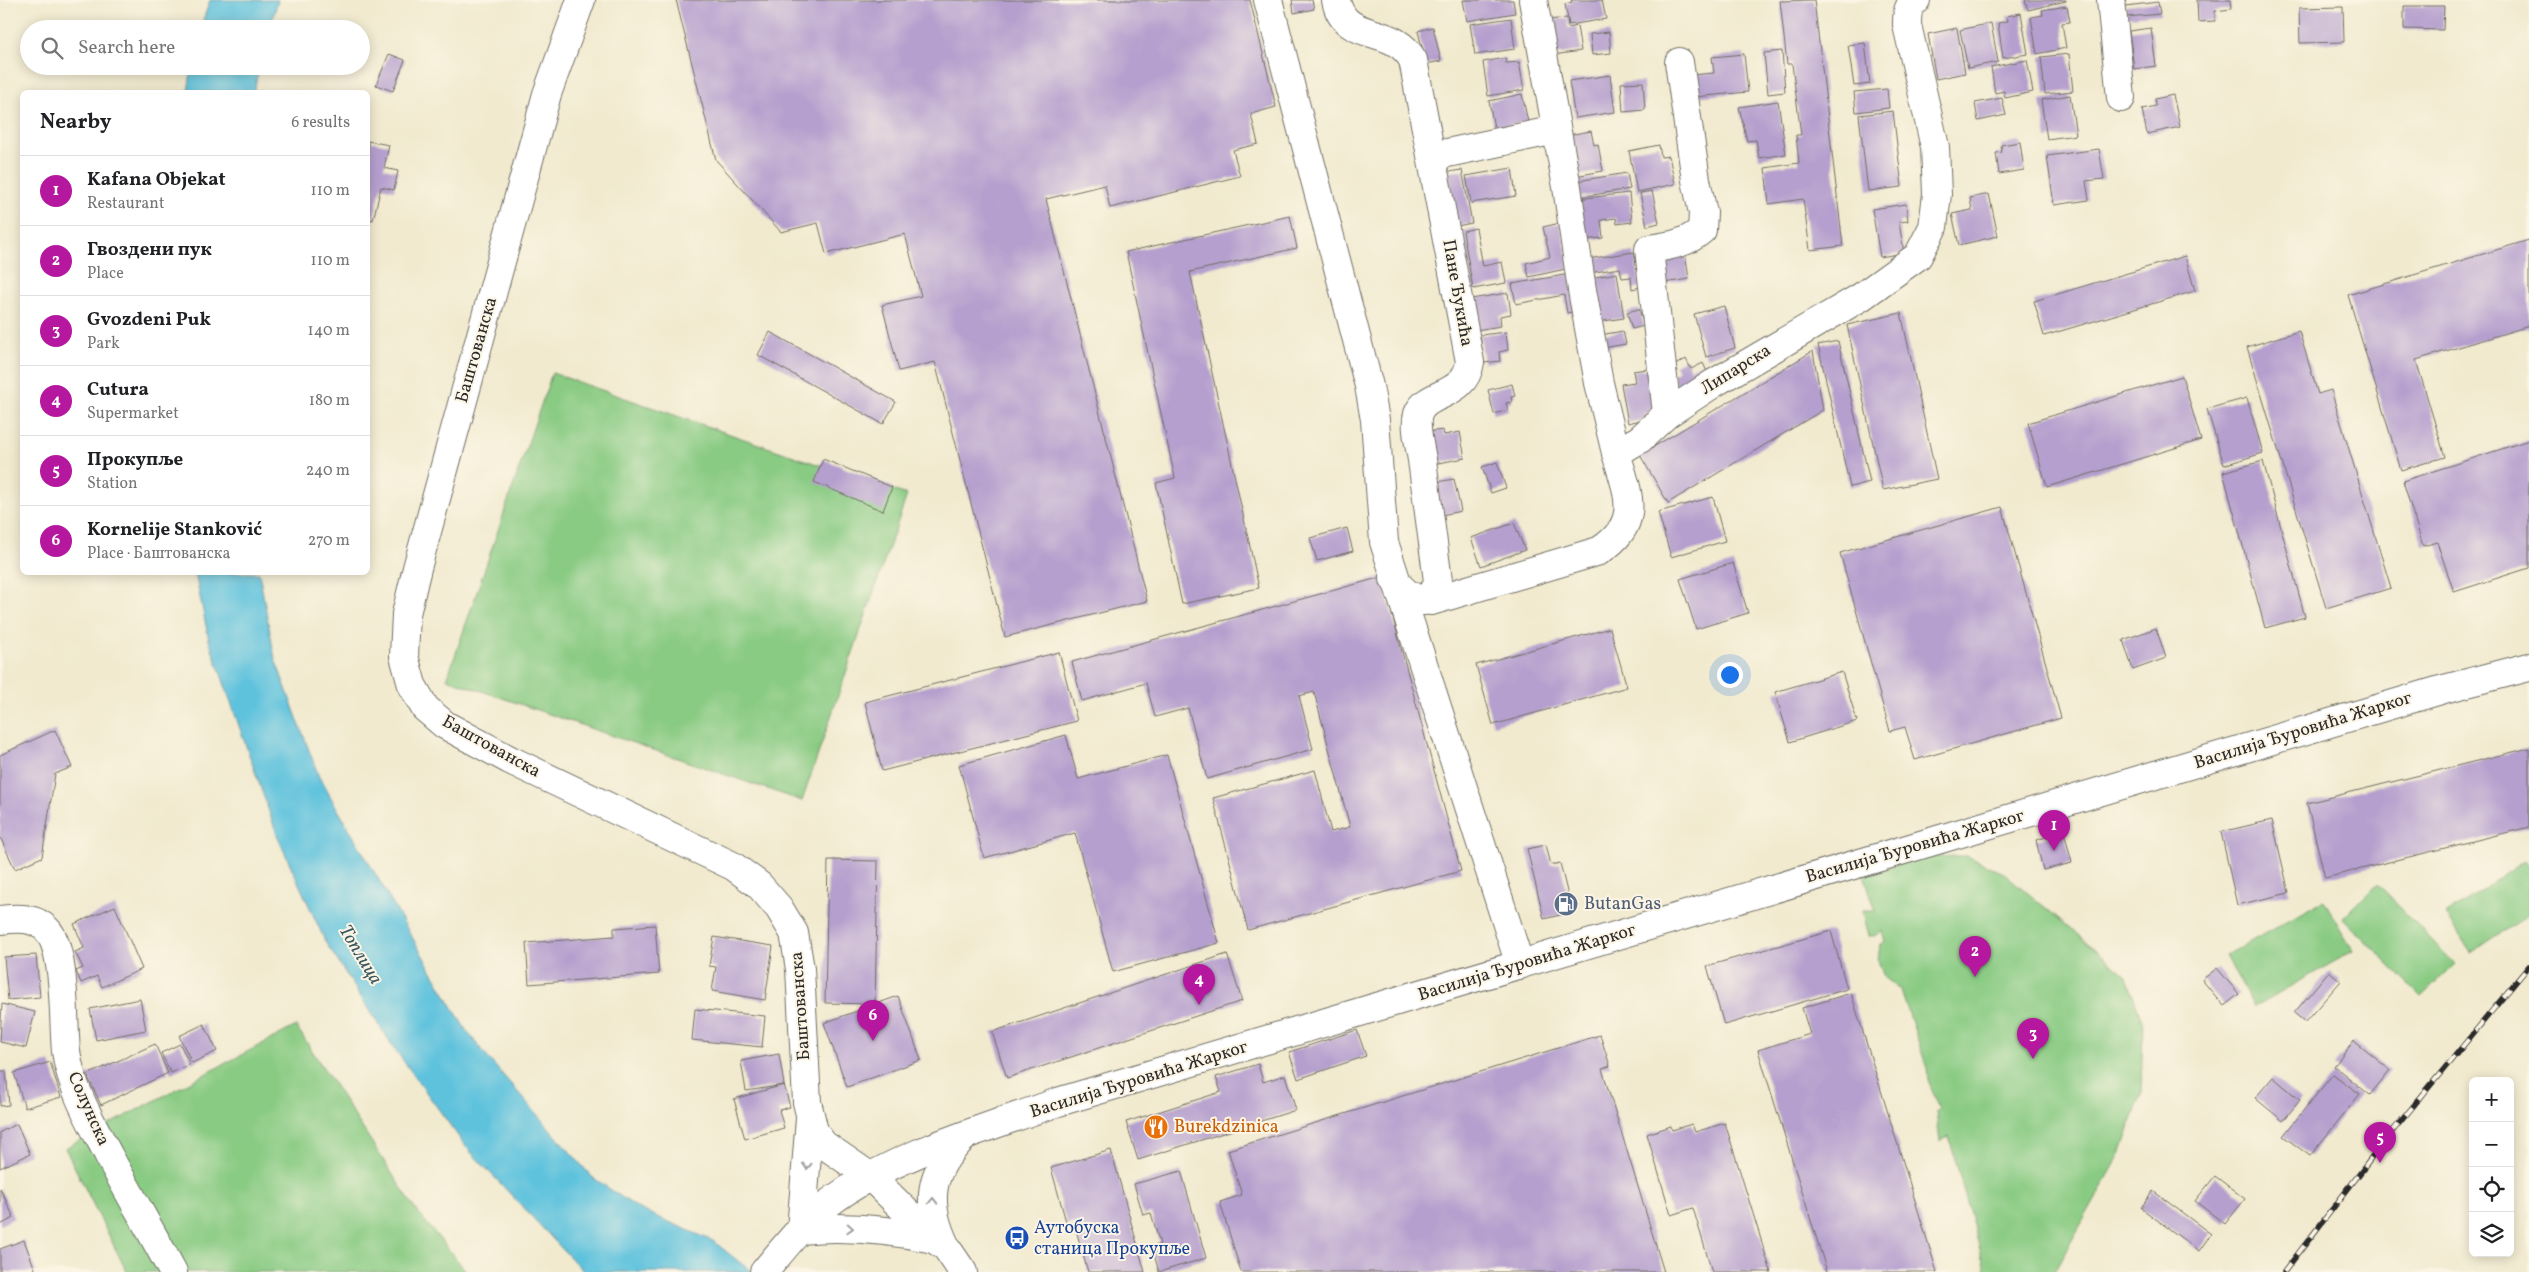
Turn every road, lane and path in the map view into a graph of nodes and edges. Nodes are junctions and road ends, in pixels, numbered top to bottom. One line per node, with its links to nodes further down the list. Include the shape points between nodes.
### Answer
1 (581, 0): 18 (street, Баштованска, via 547,94 416,568 404,633 406,670 425,708 445,725 510,760 733,866 759,885 788,922 798,950)
2 (1268, 0): 13 (street, via 1368,386 1375,420 1384,542)
3 (1336, 0): 10 (street, Пане Ђукића, via 1342,17 1349,24 1407,48 1413,60)
4 (1533, 0): 9 (street)
5 (1916, 0): 11 (street, Липарска, via 1907,13 1907,25 1935,147 1937,194 1932,227 1918,256 1861,297 1781,342)
6 (2111, 0): 8 (street)
7 (1679, 62): 11 (street, via 1703,213 1702,230 1692,239 1649,249)
8 (2121, 98)
9 (1556, 130): 10 (street); 12 (street, via 1597,373)
10 (1433, 156): 14 (street, Пане Ђукића, via 1470,362 1461,384 1423,407 1418,414 1438,581 1436,589)
11 (1667, 414): 12 (street, Липарска, via 1640,439)
12 (1616, 453): 14 (street, via 1630,509 1622,530 1608,545 1580,557)
13 (1394, 579): 14 (street, via 1407,594); 17 (street)
14 (1423, 601)
15 (2529, 667): 17 (street, Василија Ђуровића Жарког, via 2444,689)
16 (0, 920): 23 (street, Солунска, via 33,920 49,932 59,965 66,1052 75,1087)
17 (1520, 965): 19 (street, Василија Ђуровића Жарког, via 1058,1102)
18 (810, 1118): 20 (street, Баштованска, via 823,1144); 21 (street, one-way to 21)
19 (966, 1136): 20 (street, Василија Ђуровића Жарког); 22 (street, one-way to 19, via 933,1216 933,1191 940,1167)
20 (871, 1177): 21 (street, Василија Ђуровића Жарког, via 828,1204); 22 (street, Баштованска)
21 (798, 1233): 22 (street, one-way to 22, via 839,1228 879,1230); 24 (street, Василија Ђуровића Жарког)
22 (940, 1243): 25 (street)
23 (173, 1272)
24 (764, 1272)
25 (963, 1272)

